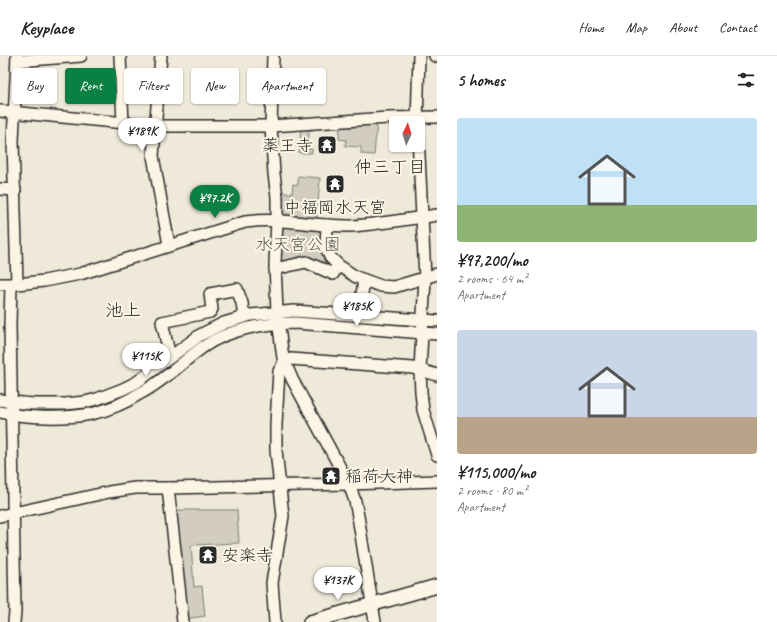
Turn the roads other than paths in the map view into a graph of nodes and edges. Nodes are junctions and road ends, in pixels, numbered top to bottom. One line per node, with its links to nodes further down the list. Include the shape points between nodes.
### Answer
1 (81, 56): 6 (street)
2 (120, 56): 13 (street)
3 (161, 56): 14 (street)
4 (273, 56): 15 (street)
5 (419, 56): 9 (street)
6 (17, 58): 8 (street)
7 (0, 112): 8 (street)
8 (14, 113): 13 (street); 18 (street)
9 (417, 116)
10 (437, 117): 12 (street)
11 (389, 118): 15 (street)
12 (425, 119)
13 (123, 123): 14 (street)
14 (156, 126): 15 (street); 23 (street, via 153,156)
15 (271, 126): 21 (street)
16 (419, 152): 20 (street)
17 (0, 189): 18 (street)
18 (15, 190): 29 (street)
19 (437, 215): 20 (street)
20 (422, 217): 22 (street, via 352,226); 27 (street)
21 (277, 220): 22 (street); 23 (street, via 245,222); 25 (street)
22 (327, 225): 24 (street, via 326,247 330,257)
23 (169, 245): 29 (street, via 80,274)
24 (338, 265): 25 (street, via 333,274 306,262); 28 (street)
25 (275, 269): 32 (street)
26 (437, 274): 27 (street)
27 (425, 278): 28 (street, via 394,287); 33 (street)
28 (364, 280): 30 (street)
29 (9, 284): 42 (street)
30 (359, 315): 32 (street, via 294,311); 33 (street)
31 (244, 317): 32 (street); 37 (street, via 224,323 200,335); 37 (street, via 237,289 210,294 210,312 162,322)
32 (278, 317): 35 (street, via 307,324); 38 (street); 44 (street, via 205,346 140,394 103,410 58,417)
33 (423, 320): 34 (street); 35 (street)
34 (437, 321)
35 (422, 332): 36 (street); 39 (street)
36 (437, 334)
37 (170, 357): 42 (street, via 137,382 85,402)
38 (284, 361): 39 (street, via 291,359); 47 (street); 48 (street, via 279,371 276,424)
39 (420, 370): 40 (street); 45 (street, via 423,410)
40 (437, 376)
41 (0, 400): 42 (street)
42 (12, 402): 44 (street)
43 (0, 412): 44 (street)
44 (12, 414): 50 (street)
45 (437, 455)
46 (437, 481): 47 (street)
47 (349, 484): 48 (street); 53 (street, via 358,516)
48 (279, 485): 49 (street); 56 (street, via 283,516 272,583)
49 (168, 488): 50 (street, via 135,488 108,492); 55 (street)
50 (14, 513): 51 (street); 54 (street)
51 (0, 516)
52 (437, 586): 53 (main road)
53 (372, 605): 57 (main road); 58 (street)
54 (14, 622)
55 (183, 622)
56 (275, 622)
57 (310, 622)
58 (375, 622)

